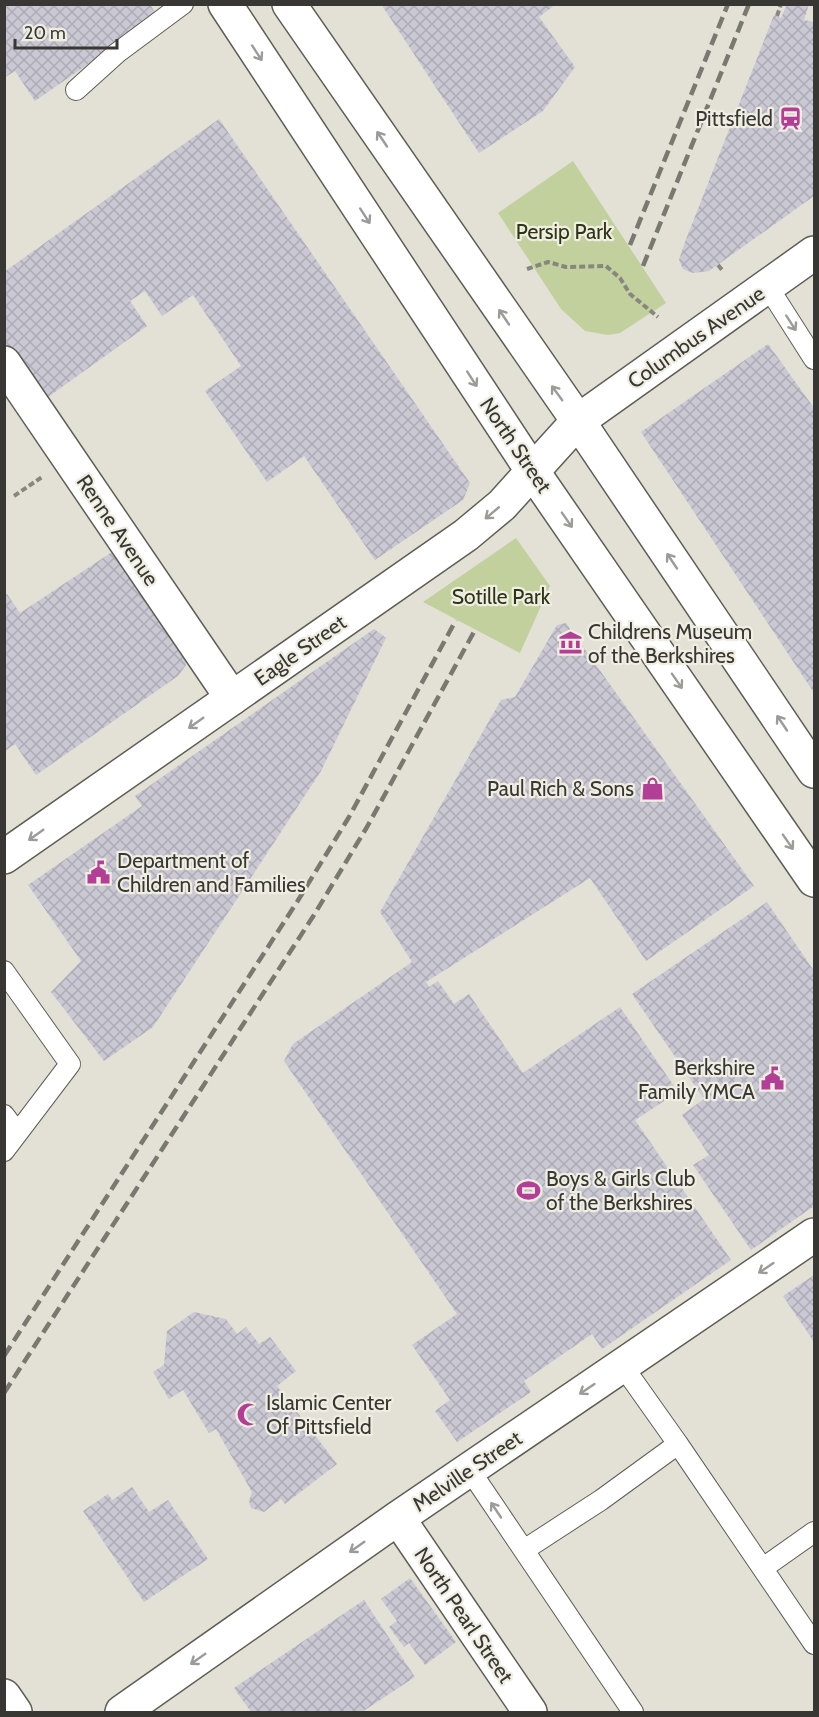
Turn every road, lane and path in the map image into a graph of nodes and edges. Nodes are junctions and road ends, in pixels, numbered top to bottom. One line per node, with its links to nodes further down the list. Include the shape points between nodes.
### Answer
1 (183, 4): 6 (lane, via 117,53)
2 (225, 4): 16 (street, North Street, one-way to 16)
3 (289, 4): 15 (street, one-way to 3)
4 (781, 4): 5 (path)
5 (777, 16)
6 (76, 90)
7 (814, 253): 11 (street, Columbus Avenue)
8 (718, 265): 10 (path)
9 (527, 269): 12 (path, via 548,262 566,267 606,266 630,294)
10 (723, 271)
11 (768, 286): 13 (lane, one-way to 13); 15 (street, Columbus Avenue)
12 (658, 317)
13 (814, 359)
14 (4, 363): 17 (street, Renne Avenue)
15 (578, 421): 16 (street, Eagle Street); 18 (street, one-way to 15)
16 (533, 472): 17 (street, Eagle Street, one-way to 17, via 466,535); 20 (street, North Street, one-way to 20)
17 (232, 698): 19 (street, Eagle Street, one-way to 19)
18 (814, 771)
19 (4, 857)
20 (812, 872)
21 (4, 971): 23 (lane, via 70,1064)
22 (4, 1115): 23 (lane)
23 (17, 1132): 24 (lane)
24 (4, 1151)
25 (814, 1235): 26 (street, Melville Street, one-way to 26)
26 (622, 1365): 27 (lane); 28 (street, Melville Street, one-way to 28)
27 (678, 1444): 31 (lane); 32 (lane)
28 (469, 1469): 29 (street, Melville Street); 31 (lane, one-way to 28)
29 (398, 1518): 36 (street, Melville Street, one-way to 36); 37 (street, North Pearl Street)
30 (814, 1532): 32 (lane)
31 (524, 1550): 38 (lane)
32 (763, 1568): 33 (lane)
33 (814, 1644)
34 (4, 1696): 35 (street)
35 (15, 1713)
36 (122, 1713)
37 (530, 1713)
38 (633, 1713)

